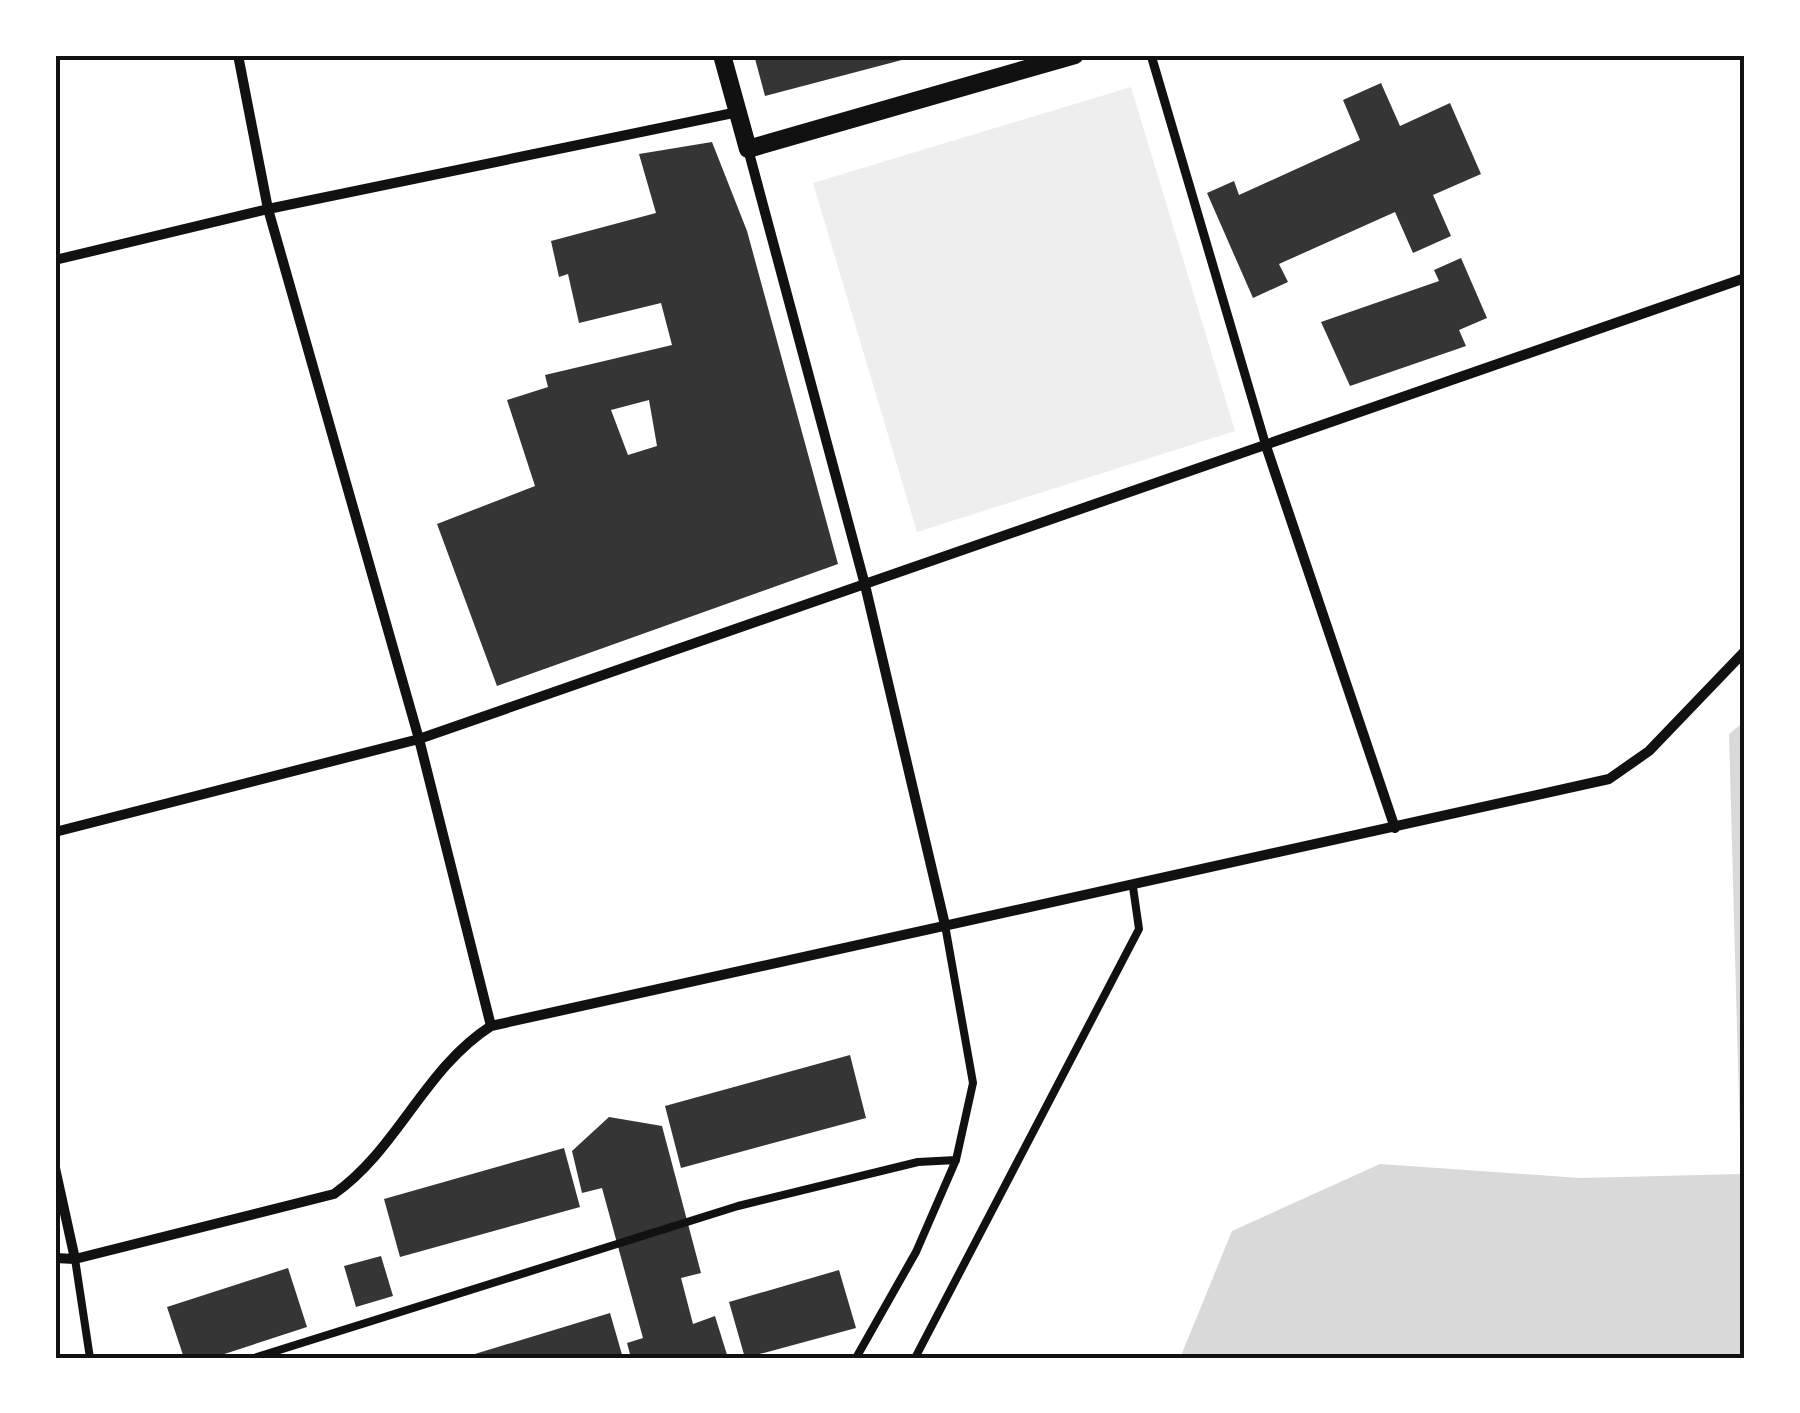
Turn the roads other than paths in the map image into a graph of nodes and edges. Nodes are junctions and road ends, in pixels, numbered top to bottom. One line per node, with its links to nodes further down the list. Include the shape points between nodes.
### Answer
1 (238, 55): 7 (street)
2 (722, 55): 5 (street)
3 (1075, 55): 6 (street)
4 (1151, 55): 10 (street)
5 (738, 112): 6 (street); 7 (street)
6 (748, 150): 11 (street)
7 (268, 209): 8 (street); 13 (street)
8 (55, 260)
9 (1745, 278): 10 (street)
10 (1266, 446): 11 (street); 14 (street)
11 (865, 585): 13 (street); 17 (street)
12 (1745, 651): 14 (street, via 1648,752 1609,779)
13 (420, 739): 15 (street); 18 (street)
14 (1394, 828): 16 (street)
15 (55, 832)
16 (1133, 887): 17 (street); 26 (lane, via 1139,930)
17 (945, 925): 18 (street); 19 (lane, via 974,1083)
18 (491, 1026): 22 (street, via 460,1046 360,1175 334,1194)
19 (956, 1160): 24 (lane, via 918,1162 738,1206); 25 (lane, via 916,1252)
20 (55, 1168): 22 (street)
21 (55, 1258): 22 (street)
22 (75, 1258): 23 (lane)
23 (90, 1358)
24 (254, 1358)
25 (856, 1358)
26 (915, 1358)

